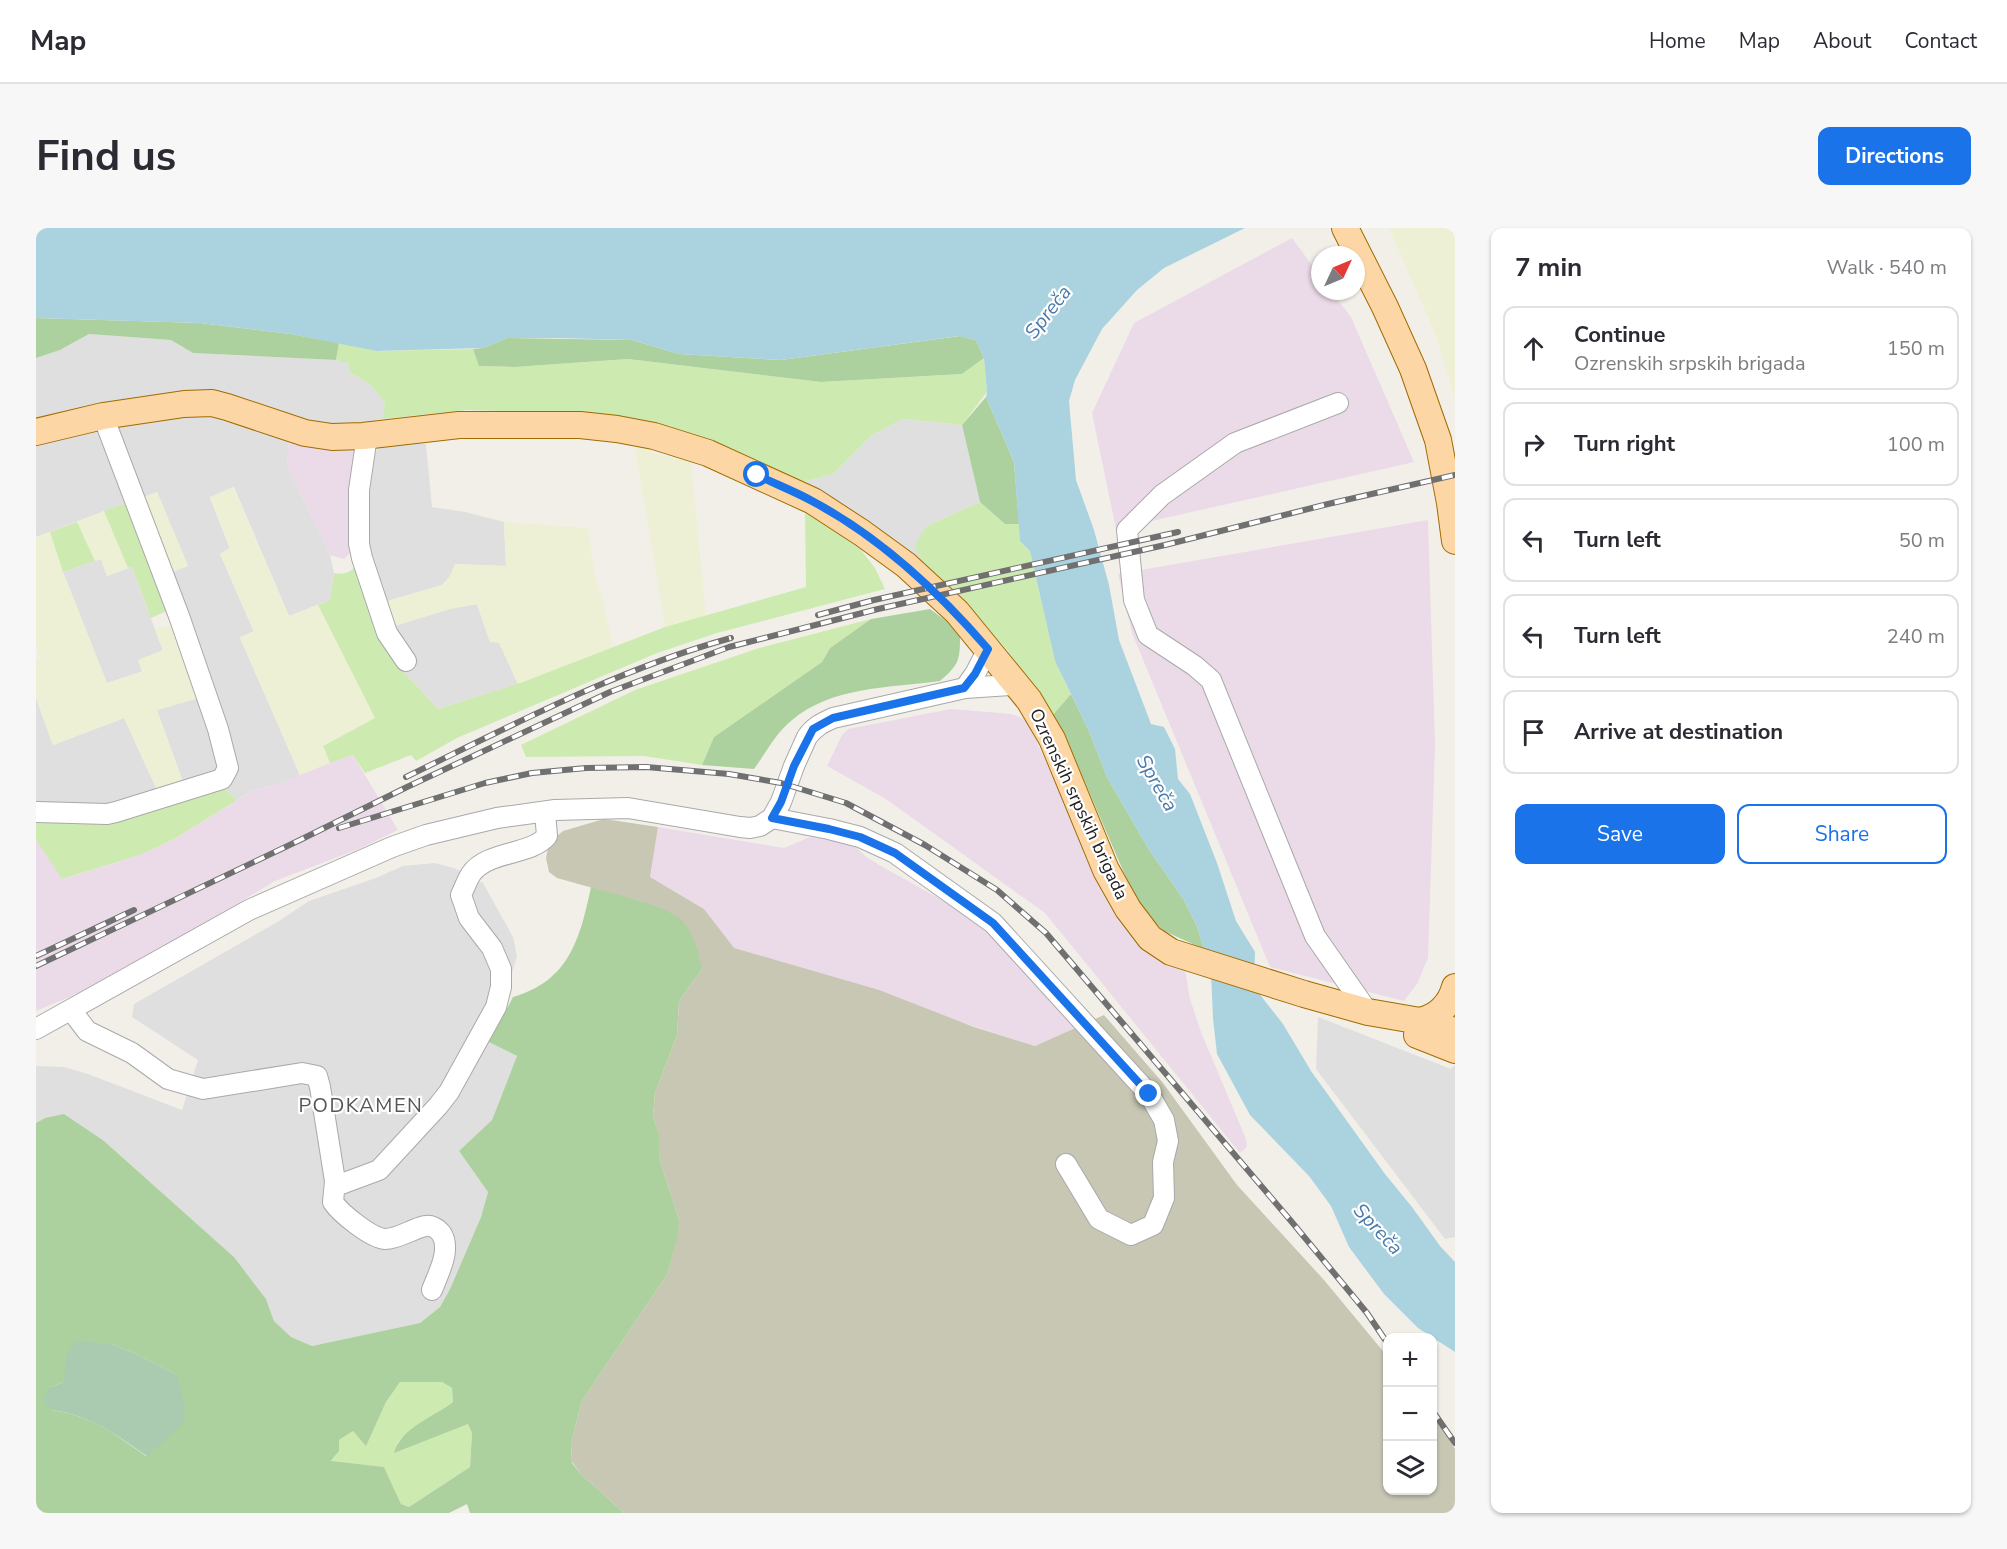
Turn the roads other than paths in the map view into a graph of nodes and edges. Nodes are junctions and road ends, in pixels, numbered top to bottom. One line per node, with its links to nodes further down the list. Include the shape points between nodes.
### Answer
1 (1348, 232): 6 (main road, via 1413,369 1438,440)
2 (1338, 403): 16 (street, via 1235,442 1162,495 1127,530 1134,600 1149,635 1211,680 1315,936)
3 (103, 416): 4 (main road, Ozrenskih srpskih brigada); 5 (main road, Ozrenskih srpskih brigada, via 184,404 212,404 305,433); 11 (street, via 179,616 228,768 222,779 116,812)
4 (36, 432)
5 (367, 436): 7 (main road, Ozrenskih srpskih brigada, via 459,425 580,425 654,436 708,453 813,501 862,533 940,596); 8 (street, via 359,490 359,544 387,633)
6 (1455, 542)
7 (988, 649): 9 (main road, Ozrenskih srpskih brigada); 10 (street)
8 (406, 661)
9 (1020, 687): 10 (street); 16 (main road, Ozrenskih srpskih brigada, via 1052,739 1106,870 1150,938 1171,952)
10 (964, 688): 13 (street, via 833,718 813,729)
11 (37, 812)
12 (544, 812): 13 (street, via 628,808 750,828); 15 (street, via 497,818 392,847 249,910); 22 (street, via 547,836 534,845 490,860 472,872 461,896 469,918 492,948 501,969 501,987 496,1007 449,1092 379,1170 344,1183)
13 (772, 818): 21 (street, via 860,837 895,853 993,923 1149,1094 1164,1120 1168,1141 1163,1162 1164,1198 1153,1225 1131,1235 1099,1219)
14 (1455, 987): 17 (main road, via 1441,1011)
15 (71, 1010): 18 (street); 22 (street, via 87,1031 132,1053 168,1079 203,1089 302,1072 316,1076)
16 (1368, 1012): 17 (main road, Ozrenskih srpskih brigada); 20 (main road, Ozrenskih srpskih brigada)
17 (1420, 1021): 19 (main road, Ozrenskih srpskih brigada)
18 (36, 1029)
19 (1455, 1031)
20 (1455, 1050)
21 (1066, 1164)
22 (335, 1181): 23 (street, via 333,1202 340,1212 378,1237 387,1239 428,1226 437,1228 445,1239 444,1258)
23 (432, 1290)

